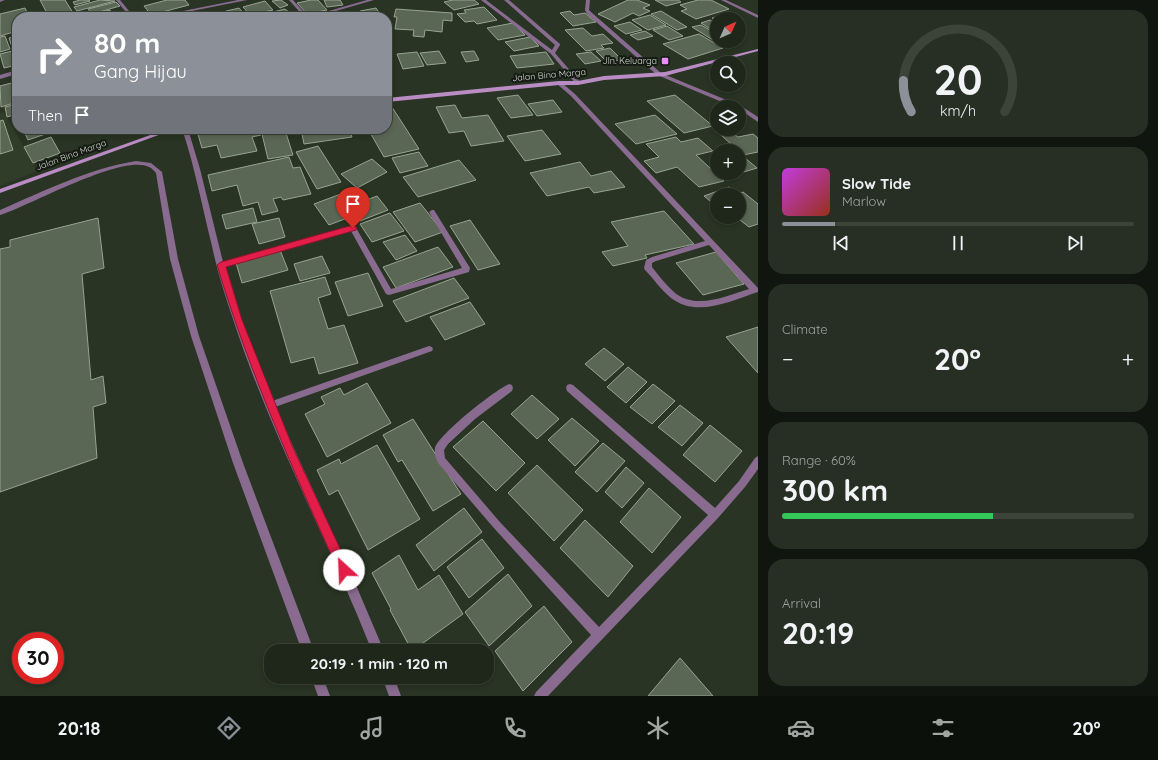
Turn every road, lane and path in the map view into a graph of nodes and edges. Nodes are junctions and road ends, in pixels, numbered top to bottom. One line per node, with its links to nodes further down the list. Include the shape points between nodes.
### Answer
1 (3, 0): 10 (street)
2 (118, 0): 11 (street)
3 (246, 0): 12 (street)
4 (291, 0): 13 (street)
5 (372, 0): 14 (street)
6 (482, 0): 17 (street)
7 (506, 0): 17 (street, via 558,44)
8 (588, 0): 19 (street, via 589,13)
9 (723, 0): 15 (street)
10 (0, 1)
11 (128, 12)
12 (182, 12)
13 (302, 12)
14 (328, 12)
15 (758, 17)
16 (758, 50): 19 (street, Jalan Bina Marga)
17 (553, 53): 22 (street)
18 (12, 73): 20 (street)
19 (659, 74): 22 (street, Jalan Bina Marga, via 604,78); 24 (street)
20 (0, 77)
21 (559, 83): 22 (street, Jalan Bina Marga); 23 (street, Jalan Bina Marga); 32 (street)
22 (578, 83)
23 (392, 100)
24 (722, 100)
25 (746, 112): 26 (street)
26 (758, 120)
27 (158, 134): 29 (street, Jalan Bina Marga)
28 (187, 134): 33 (street, via 194,152)
29 (0, 191)
30 (0, 212): 41 (street, via 104,169 132,163 150,164 159,172 174,259 195,336 238,463)
31 (432, 212): 33 (street, via 466,270 389,292 353,228)
32 (711, 242): 32 (street, via 654,259 649,262 648,268 673,296 687,304 704,305 755,290)
33 (221, 265): 37 (street, via 238,320)
34 (430, 349): 37 (street)
35 (509, 388): 40 (street, via 444,441 439,449 441,460 491,519)
36 (570, 388): 39 (street)
37 (271, 405): 42 (street)
38 (758, 461): 39 (street)
39 (715, 515): 40 (street)
40 (599, 635): 47 (street)
41 (305, 644)
42 (375, 644)
43 (320, 684): 45 (street)
44 (391, 684): 46 (street)
45 (324, 696)
46 (395, 696)
47 (540, 696)

